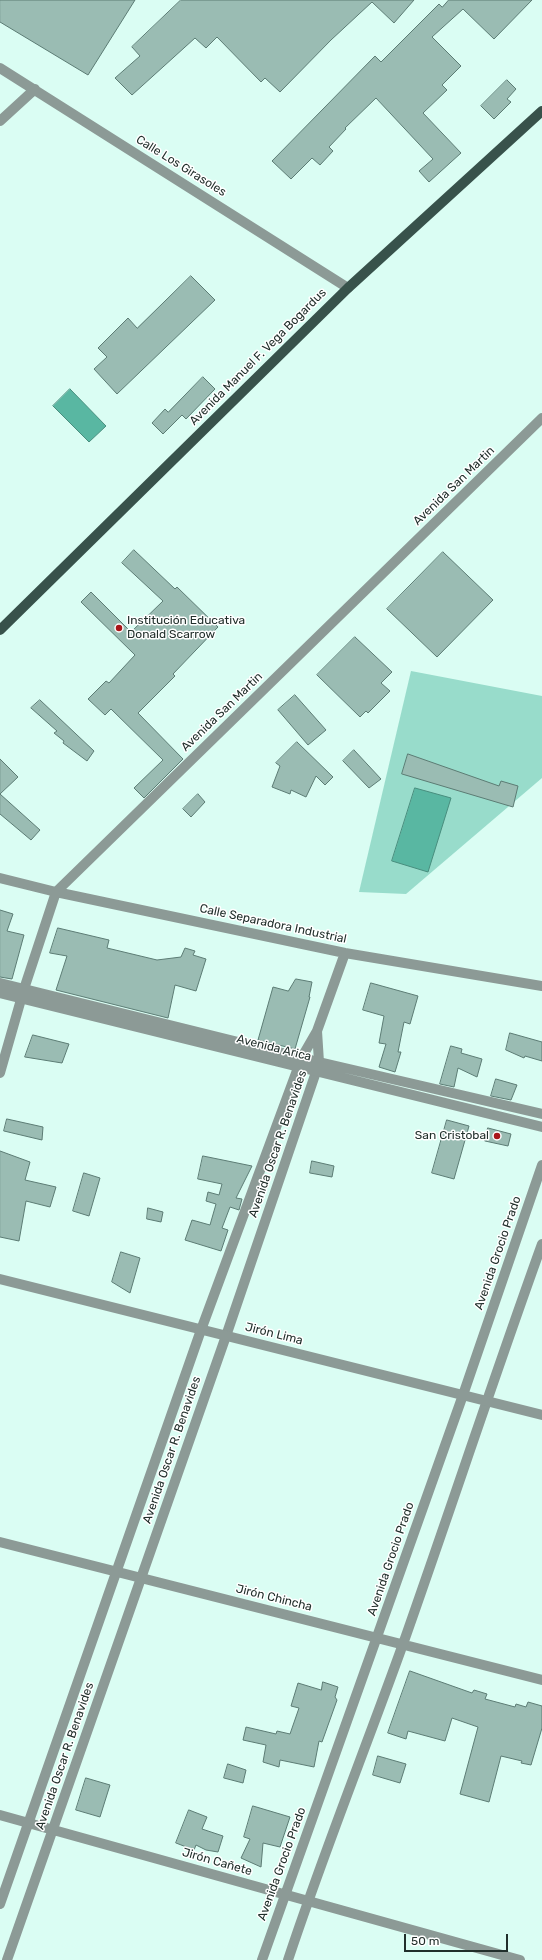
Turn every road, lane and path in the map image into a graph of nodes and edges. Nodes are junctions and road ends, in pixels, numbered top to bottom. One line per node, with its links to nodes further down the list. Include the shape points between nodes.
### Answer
1 (0, 68): 2 (street, Calle Los Girasoles)
2 (35, 89): 4 (street); 5 (street, Calle Los Girasoles)
3 (542, 111): 5 (main road, Avenida Manuel F. Vega Bogardus)
4 (0, 122)
5 (348, 288): 7 (main road, Avenida Manuel F. Vega Bogardus)
6 (542, 418): 9 (street, Avenida San Martin)
7 (0, 630)
8 (0, 878): 9 (street, Calle Separadora Industrial)
9 (56, 892): 10 (street, Calle Separadora Industrial); 14 (street, Avenida San Martin)
10 (346, 953): 12 (street, Calle Separadora Industrial); 15 (street)
11 (0, 983): 14 (street, Avenida Arica)
12 (542, 986)
13 (0, 993): 14 (street, Avenida Arica)
14 (23, 994): 16 (street, Avenida Arica); 19 (street, Avenida San Martin)
15 (317, 1031): 16 (street, Avenida Oscar R. Benavides); 17 (street, Avenida Oscar R. Benavides)
16 (300, 1062): 17 (street, Avenida Arica); 18 (street, Avenida Arica); 25 (street, Avenida Oscar R. Benavides)
17 (319, 1062): 18 (street, Avenida Oscar R. Benavides); 20 (street, Avenida Arica)
18 (316, 1072): 21 (street, Avenida Arica); 26 (street, Avenida Oscar R. Benavides)
19 (0, 1073)
20 (542, 1114)
21 (542, 1127)
22 (542, 1165): 27 (street, Avenida Grocio Prado)
23 (542, 1244): 28 (street)
24 (0, 1280): 25 (street, Jirón Lima)
25 (201, 1330): 26 (street, Jirón Lima); 31 (street, Avenida Oscar R. Benavides)
26 (226, 1336): 27 (street, Jirón Lima); 32 (street, Avenida Oscar R. Benavides)
27 (463, 1395): 28 (street, Jirón Lima); 33 (street, Avenida Grocio Prado)
28 (486, 1400): 29 (street, Jirón Lima); 34 (street)
29 (542, 1414)
30 (0, 1542): 31 (street, Jirón Chincha)
31 (115, 1571): 32 (street, Jirón Chincha); 37 (street, Avenida Oscar R. Benavides)
32 (141, 1578): 33 (street, Jirón Chincha); 38 (street, Avenida Oscar R. Benavides)
33 (377, 1638): 34 (street, Jirón Chincha); 39 (street, Avenida Grocio Prado)
34 (402, 1645): 35 (street, Jirón Chincha); 40 (street)
35 (542, 1680)
36 (0, 1814): 37 (street, Jirón Cañete)
37 (29, 1823): 38 (street, Jirón Cañete); 41 (street, Avenida Oscar R. Benavides)
38 (54, 1830): 39 (street, Jirón Cañete); 42 (street, Avenida Oscar R. Benavides)
39 (285, 1894): 40 (street, Jirón Cañete); 43 (street, Avenida Grocio Prado)
40 (308, 1900): 44 (street); 45 (street, Jirón Cañete)
41 (0, 1904)
42 (7, 1960)
43 (262, 1960)
44 (288, 1960)
45 (520, 1960)

